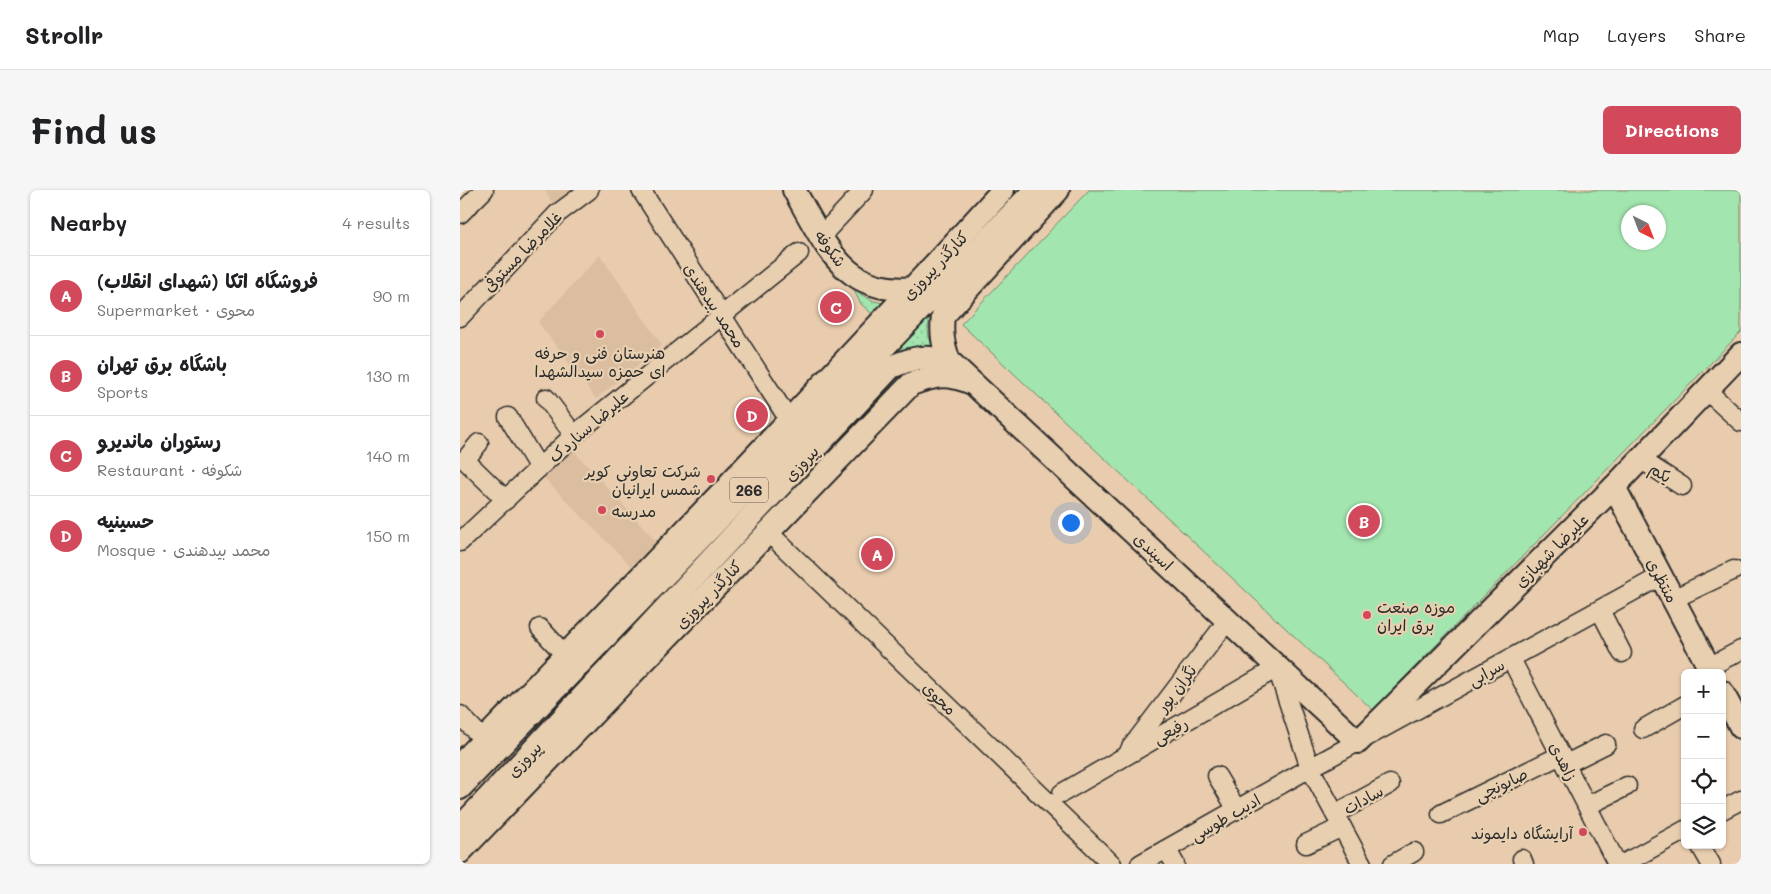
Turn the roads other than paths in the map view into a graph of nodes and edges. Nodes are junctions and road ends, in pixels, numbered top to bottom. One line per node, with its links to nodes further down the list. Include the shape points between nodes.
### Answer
1 (484, 190): 9 (street)
2 (589, 190): 15 (street, غلامرضا مستوفی, via 557,214)
3 (641, 190): 14 (street, محمد بیدهندی)
4 (794, 190): 10 (main road, شکوفه)
5 (864, 190): 10 (street)
6 (1003, 190): 13 (main road, کنارگذر پیروزی / 266)
7 (1036, 190): 12 (main road, پیروزی / 266)
8 (1058, 190): 17 (main road, via 943,316 943,347)
9 (460, 214)
10 (821, 236): 13 (main road, شکوفه, via 850,274 875,286)
11 (799, 254): 14 (street, علیرضا سناردک)
12 (956, 273): 13 (main road, via 927,287); 28 (main road, پیروزی / 266)
13 (913, 289): 22 (main road, کنارگذر پیروزی / 266)
14 (722, 315): 22 (street, محمد بیدهندی); 24 (street, علیرضا سناردک)
15 (460, 317)
16 (1741, 354): 19 (main road, علیرضا شهبازی)
17 (950, 361): 18 (main road, اسپندی); 48 (main road, پیروزی / 266, via 931,357 911,359 892,366)
18 (973, 384): 33 (main road, کنارگذر پیروزی, via 955,376 932,376 911,384); 39 (main road, اسپندی)
19 (1706, 390): 23 (street); 26 (main road, علیرضا شهبازی)
20 (546, 398): 24 (street)
21 (508, 417): 27 (street)
22 (788, 420): 28 (main road); 31 (main road, کنارگذر پیروزی / 266)
23 (1741, 422)
24 (574, 435): 27 (street, علیرضا سناردک)
25 (479, 442): 32 (street, via 465,460)
26 (1640, 459): 29 (street, یکم); 30 (main road, علیرضا شهبازی)
27 (539, 468): 32 (street, علیرضا سناردک)
28 (770, 468): 31 (main road); 44 (main road, پیروزی / 266)
29 (1682, 486)
30 (1614, 487): 36 (main road, منتظری); 55 (main road, علیرضا شهبازی)
31 (722, 492): 44 (main road, 266)
32 (506, 500): 34 (street, علیرضا سناردک)
33 (768, 532): 73 (main road, کنارگذر پیروزی); 78 (street, محوی)
34 (460, 542)
35 (1734, 570): 37 (street)
36 (1661, 576): 37 (main road, منتظری); 38 (street, سرابی)
37 (1674, 599): 46 (main road, منتظری)
38 (1600, 610): 42 (street); 43 (street, سرابی)
39 (1228, 620): 45 (main road, اسپندی); 57 (street, نگران پور)
40 (540, 628): 44 (street)
41 (1741, 650): 47 (street)
42 (1622, 652)
43 (1512, 658): 55 (street, سرابی); 58 (street, زاهدی)
44 (569, 663): 48 (main road); 54 (main road, 266); 64 (main road, پیروزی / 266)
45 (1277, 668): 55 (main road, اسپندی); 57 (street, رفیعی); 60 (street)
46 (1710, 669)
47 (1712, 669)
48 (591, 687): 73 (main road, پیروزی / 266)
49 (1726, 699): 52 (main road)
50 (1681, 707): 53 (street)
51 (460, 715): 54 (street)
52 (1741, 727)
53 (1643, 730)
54 (484, 740): 59 (main road, 266)
55 (1358, 742): 60 (street, سرابی)
56 (1606, 744): 58 (street, صابونچی)
57 (1125, 756): 65 (street, رفیعی)
58 (1563, 759): 67 (street, زاهدی); 70 (street, صابونچی)
59 (460, 765)
60 (1310, 768): 69 (street, ادیب طوسی); 71 (street)
61 (1217, 776): 69 (street)
62 (1390, 784): 71 (street, سادات)
63 (1627, 786): 67 (street)
64 (460, 788)
65 (1062, 793)
66 (1741, 800): 68 (street)
67 (1587, 806): 82 (street, زاهدی)
68 (1726, 808)
69 (1237, 810): 77 (street, ادیب طوسی)
70 (1441, 814)
71 (1338, 821): 74 (street, سادات); 80 (street)
72 (1681, 832): 83 (street)
73 (465, 835)
74 (1306, 844)
75 (1702, 849): 84 (street)
76 (1414, 852): 81 (street)
77 (1171, 857): 79 (street, ادیب طوسی)
78 (1112, 864)
79 (1140, 864)
80 (1362, 864)
81 (1393, 864)
82 (1617, 864)
83 (1623, 864)
84 (1711, 864)

